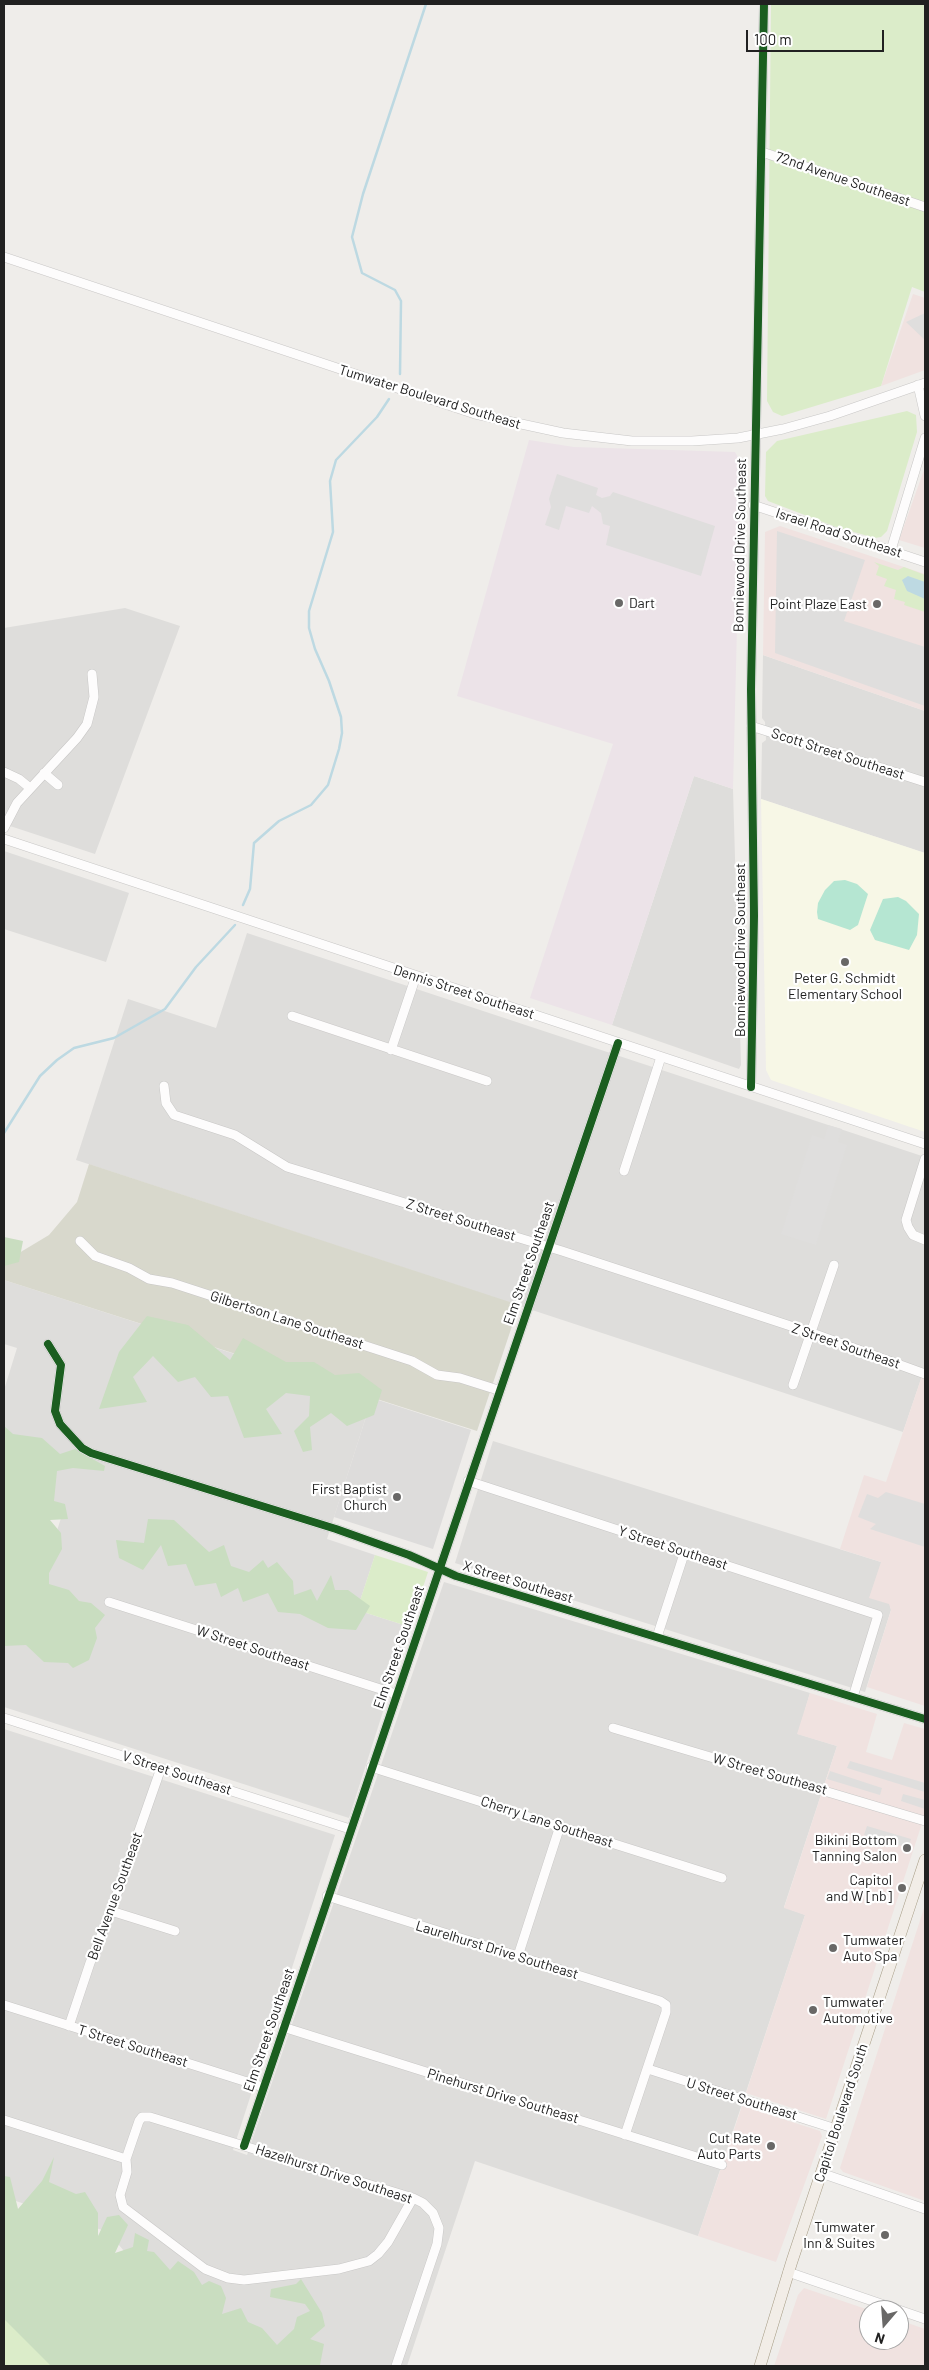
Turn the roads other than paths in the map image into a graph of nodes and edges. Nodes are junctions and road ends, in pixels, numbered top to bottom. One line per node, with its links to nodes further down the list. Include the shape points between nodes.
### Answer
1 (764, 4): 2 (street, Bonniewood Drive Southeast)
2 (762, 152): 3 (street, 72nd Avenue Southeast); 7 (street, Bonniewood Drive Southeast)
3 (925, 207)
4 (4, 257): 7 (street, Tumwater Boulevard Southeast, via 475,414 521,426 632,441 692,442)
5 (922, 384): 6 (street); 7 (street, Tumwater Boulevard Southeast, via 830,416)
6 (925, 416)
7 (755, 435): 9 (street, Bonniewood Drive Southeast)
8 (925, 438): 10 (street)
9 (753, 505): 10 (street, Israel Road Southeast); 13 (street, Bonniewood Drive Southeast)
10 (891, 550): 11 (street, Israel Road Southeast)
11 (925, 562)
12 (92, 674): 15 (street, via 94,697 87,724)
13 (752, 726): 16 (street, Scott Street Southeast); 28 (street, Bonniewood Drive Southeast, via 754,916)
14 (4, 772): 18 (street)
15 (44, 774): 17 (street); 18 (street)
16 (925, 782)
17 (58, 785)
18 (30, 788): 19 (street, via 12,811)
19 (4, 828)
20 (4, 839): 21 (street, Dennis Street Southeast)
21 (416, 976): 23 (street, Dennis Street Southeast); 24 (street)
22 (292, 1016): 24 (street)
23 (618, 1043): 25 (street, Dennis Street Southeast); 34 (street, Elm Street Southeast)
24 (391, 1050): 26 (street)
25 (662, 1057): 28 (street, Dennis Street Southeast); 31 (street)
26 (487, 1081)
27 (164, 1086): 34 (street, Z Street Southeast, via 166,1103 174,1115 235,1135 287,1167)
28 (751, 1087): 29 (street, Dennis Street Southeast)
29 (925, 1144)
30 (925, 1159): 32 (street, via 906,1220 913,1235)
31 (624, 1171)
32 (925, 1240)
33 (80, 1242): 40 (street, Gilbertson Lane Southeast, via 95,1256 150,1279 172,1283 412,1361 438,1375)
34 (548, 1247): 36 (street, Z Street Southeast); 40 (street, Elm Street Southeast)
35 (834, 1265): 36 (street)
36 (812, 1333): 38 (street, Z Street Southeast); 39 (street)
37 (48, 1344): 43 (street, X Street Southeast, via 60,1365 55,1410 60,1424 82,1448 336,1529)
38 (925, 1374)
39 (793, 1385)
40 (498, 1390): 41 (street, Elm Street Southeast)
41 (468, 1481): 42 (street, Y Street Southeast); 43 (street, Elm Street Southeast)
42 (685, 1551): 45 (street); 47 (street, Y Street Southeast, via 878,1615)
43 (439, 1569): 45 (street, X Street Southeast); 46 (street, Elm Street Southeast)
44 (109, 1602): 46 (street, W Street Southeast)
45 (657, 1637): 47 (street, X Street Southeast)
46 (396, 1694): 51 (street, Elm Street Southeast)
47 (853, 1697): 49 (street, X Street Southeast)
48 (4, 1718): 52 (street, V Street Southeast)
49 (925, 1719)
50 (614, 1728): 53 (street, W Street Southeast)
51 (372, 1767): 54 (street, Cherry Lane Southeast); 55 (street, Elm Street Southeast)
52 (161, 1768): 55 (street, V Street Southeast); 59 (street, Bell Avenue Southeast)
53 (925, 1821)
54 (560, 1826): 57 (street, Cherry Lane Southeast); 61 (street)
55 (350, 1829): 58 (street, Elm Street Southeast)
56 (925, 1860): 68 (main road, Capitol Boulevard South)
57 (722, 1878)
58 (327, 1896): 61 (street, Laurelhurst Drive Southeast); 64 (street, Elm Street Southeast)
59 (111, 1911): 60 (street); 63 (street, Bell Avenue Southeast)
60 (175, 1931)
61 (518, 1956): 65 (street, Laurelhurst Drive Southeast, via 666,2005)
62 (4, 2005): 63 (street, T Street Southeast)
63 (69, 2026): 66 (street, T Street Southeast)
64 (283, 2027): 66 (street, Elm Street Southeast); 69 (street, Pinehurst Drive Southeast)
65 (648, 2070): 68 (street, U Street Southeast); 69 (street)
66 (263, 2086): 70 (street, Elm Street Southeast)
67 (4, 2120): 71 (street)
68 (836, 2129): 73 (main road, Capitol Boulevard South)
69 (625, 2135): 72 (street, Pinehurst Drive Southeast)
70 (244, 2146): 71 (street, Hazelhurst Drive Southeast, via 150,2116 139,2121); 74 (street, Hazelhurst Drive Southeast)
71 (126, 2159): 74 (street, via 127,2172 120,2195 123,2207 205,2269 228,2278 277,2277 338,2269 369,2261 388,2242)
72 (722, 2165)
73 (821, 2173): 75 (street); 76 (main road, Capitol Boulevard South)
74 (413, 2198): 78 (street, Hazelhurst Drive Southeast, via 433,2212 439,2228 437,2244)
75 (925, 2209)
76 (788, 2272): 77 (street); 79 (main road, Capitol Boulevard South)
77 (925, 2319)
78 (396, 2366)
79 (760, 2366)

